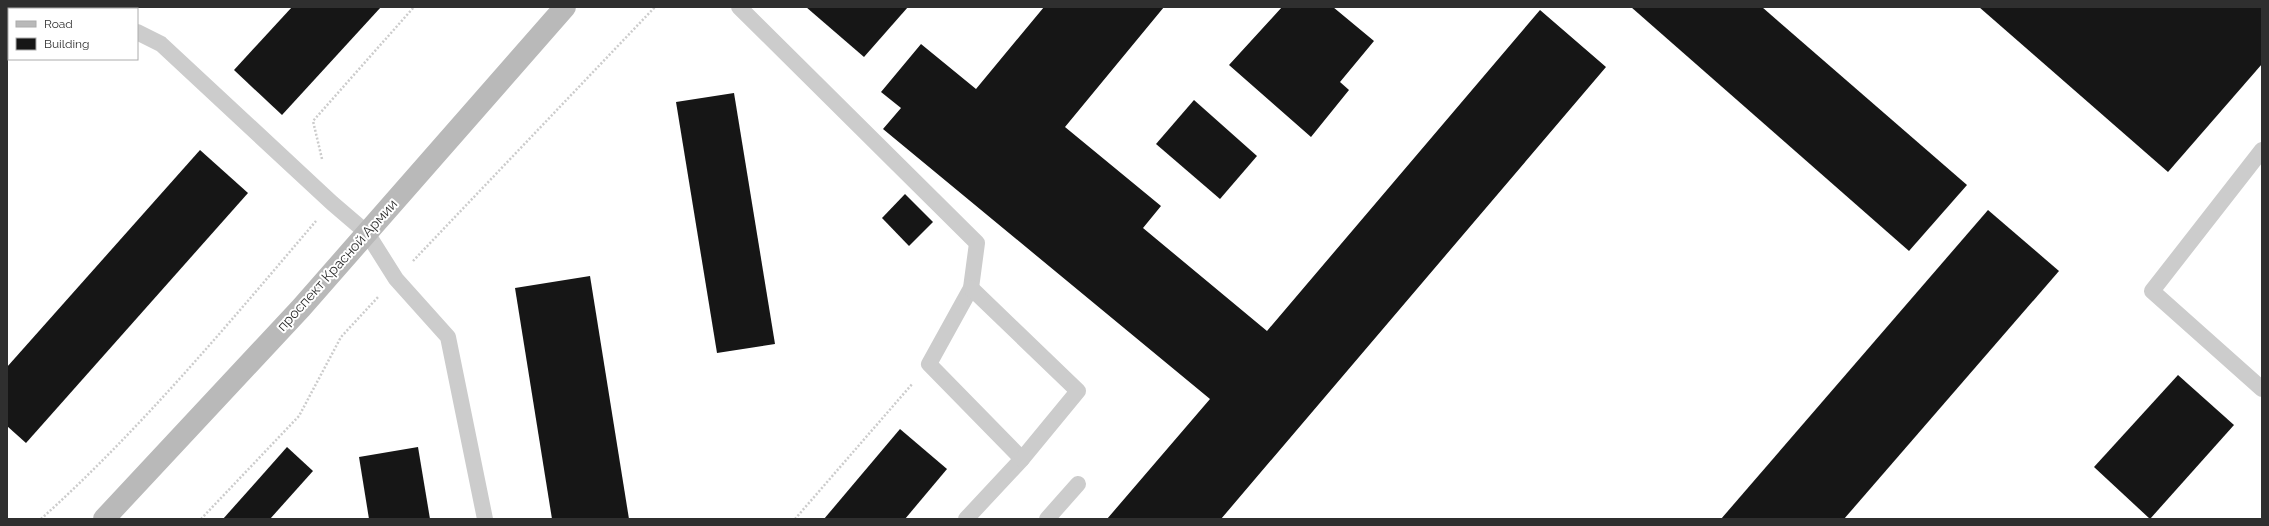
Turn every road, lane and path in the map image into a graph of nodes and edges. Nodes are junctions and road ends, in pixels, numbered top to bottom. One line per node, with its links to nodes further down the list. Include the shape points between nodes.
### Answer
1 (414, 7): 7 (path, via 314,121)
2 (565, 7): 8 (main road, проспект Красной Армии)
3 (655, 7): 9 (path)
4 (739, 7): 10 (lane, via 977,243)
5 (138, 32): 7 (lane, via 161,44)
6 (2262, 150): 12 (lane, via 2152,291)
7 (332, 203): 8 (lane); 15 (path, via 225,328 81,483)
8 (367, 233): 9 (lane); 16 (main road, проспект Красной Армии)
9 (396, 279): 17 (path, via 342,337 299,416); 18 (lane, via 448,337)
10 (971, 288): 11 (lane); 13 (lane, via 1078,391)
11 (929, 364): 13 (lane); 19 (path)
12 (2262, 389)
13 (1022, 459): 20 (lane)
14 (1078, 484): 21 (lane)
15 (41, 519)
16 (104, 519)
17 (201, 519)
18 (485, 519)
19 (795, 519)
20 (966, 519)
21 (1047, 519)

